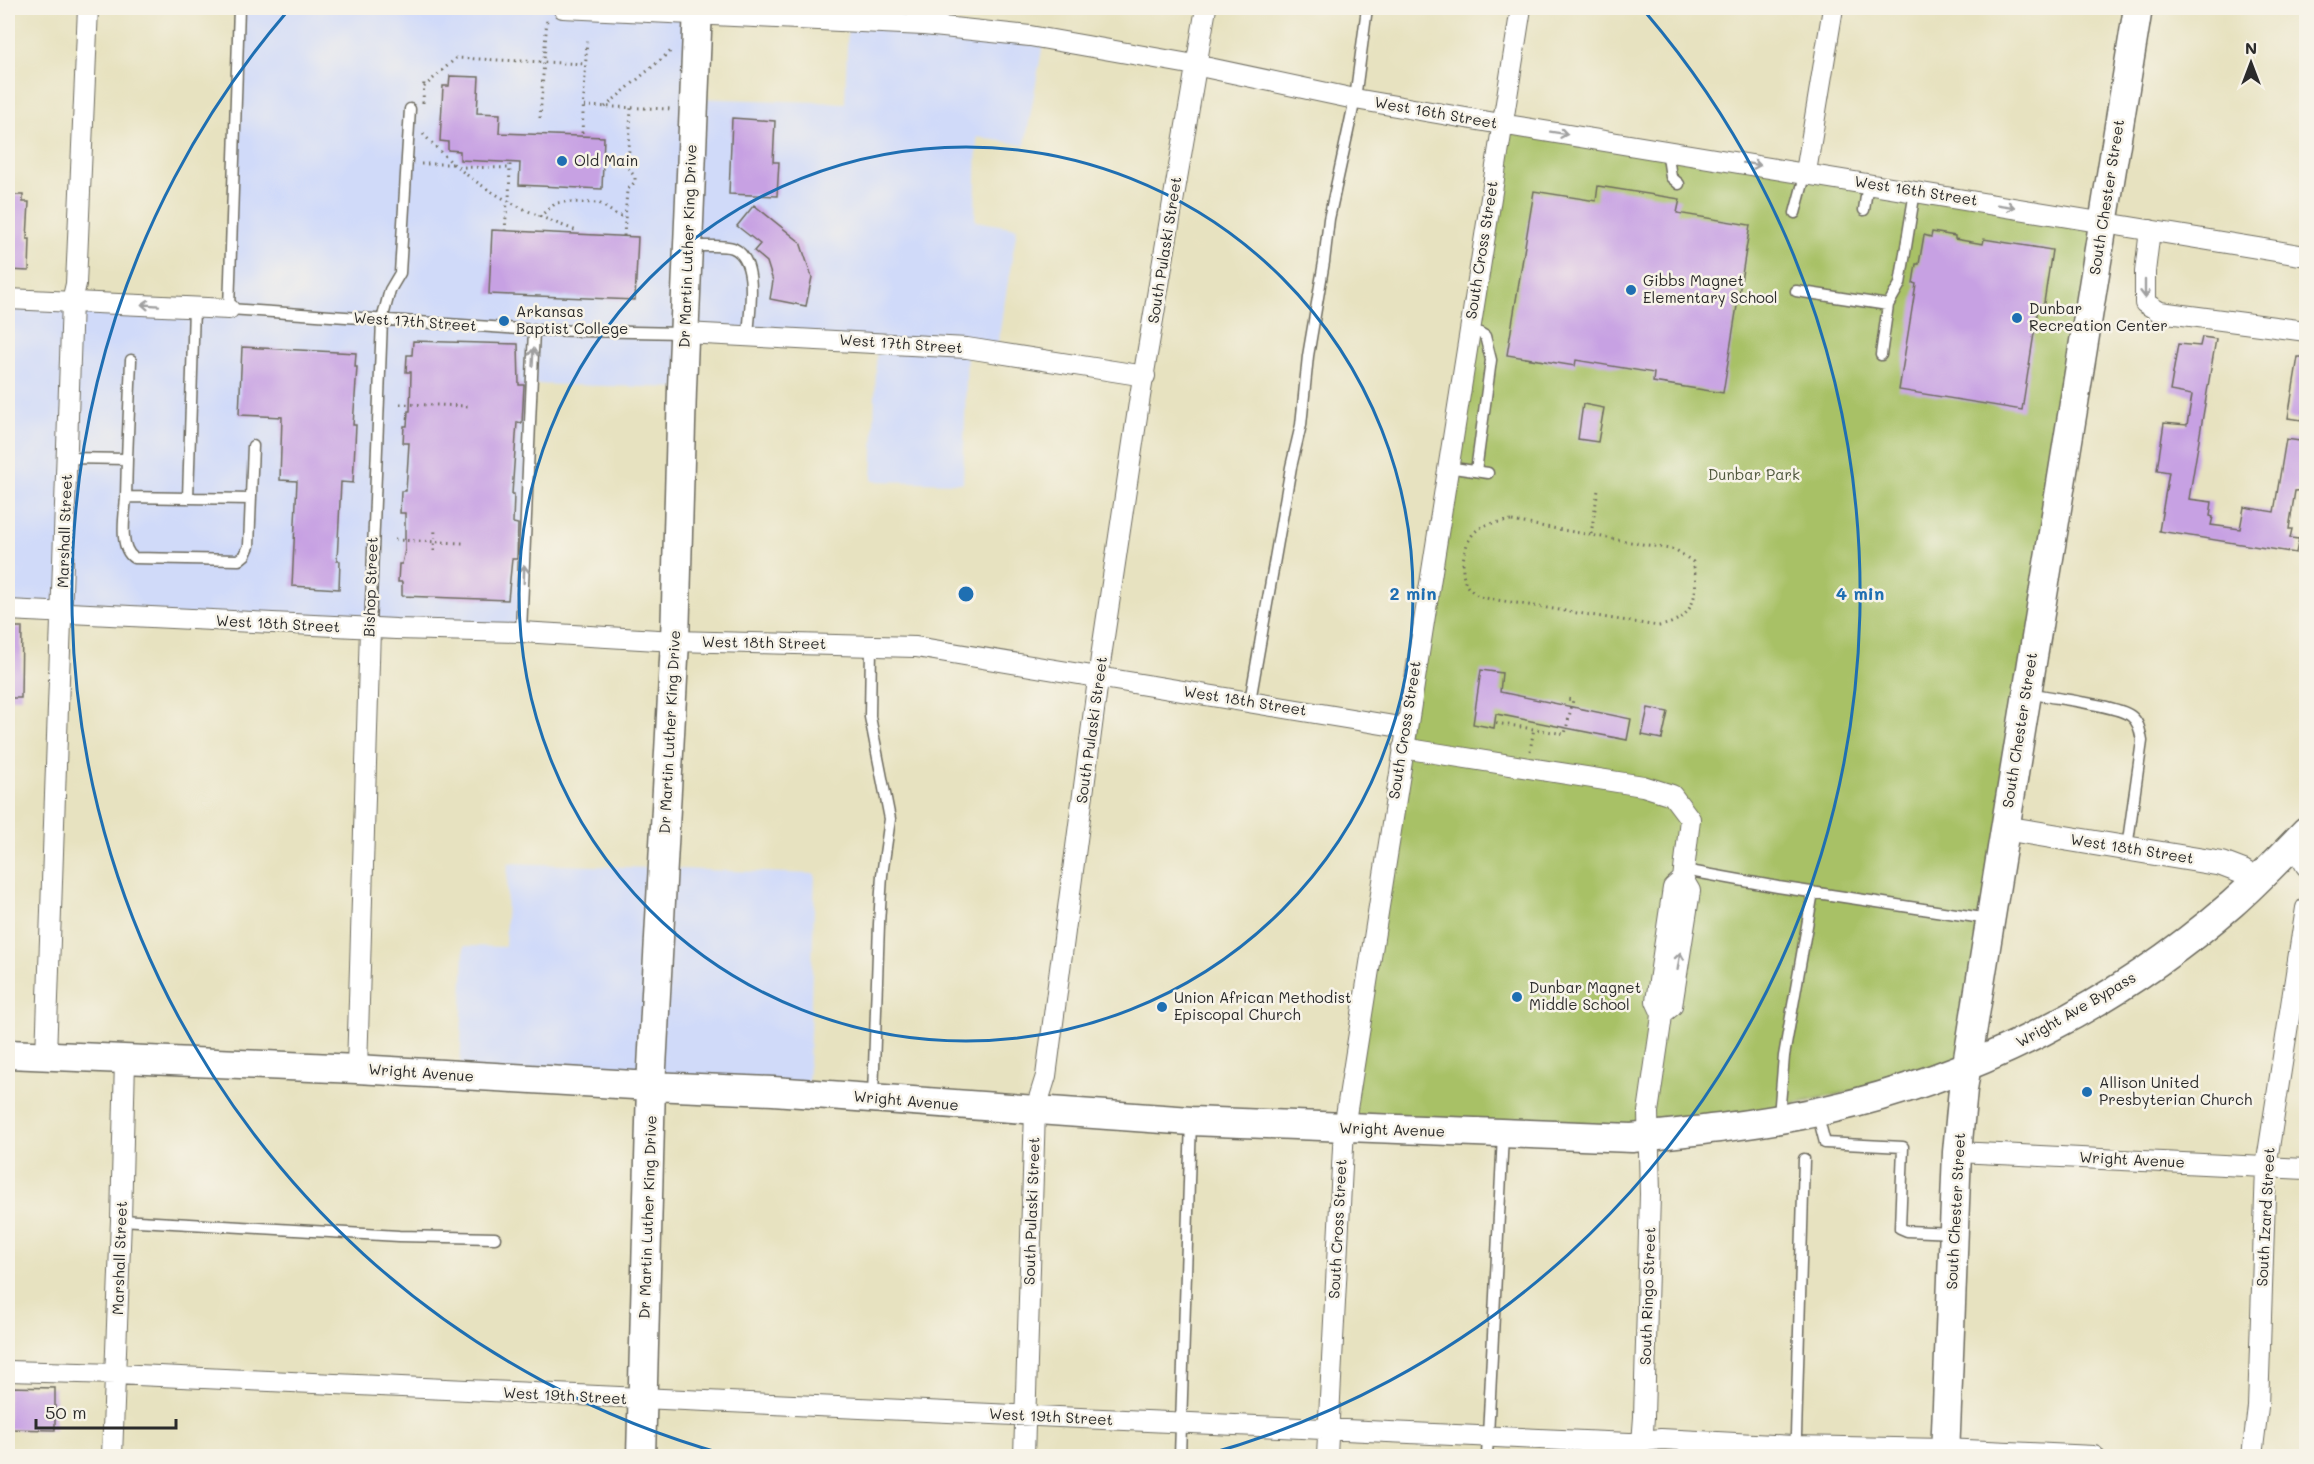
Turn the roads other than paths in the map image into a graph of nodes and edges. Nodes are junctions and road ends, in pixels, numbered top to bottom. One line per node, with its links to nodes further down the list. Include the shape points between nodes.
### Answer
1 (88, 8): 28 (street, Marshall Street, via 76,284)
2 (239, 8): 31 (lane)
3 (599, 8): 9 (street, West 16th Street); 10 (street, West 16th Street)
4 (1206, 8): 11 (street, South Pulaski Street)
5 (1367, 8): 12 (lane)
6 (1521, 8): 14 (street, South Cross Street)
7 (1833, 8): 16 (street)
8 (2138, 8): 22 (main road, South Chester Street)
9 (698, 10): 11 (street, West 16th Street, via 972,28); 24 (main road, Dr Martin Luther King Drive)
10 (555, 12)
11 (1195, 65): 12 (street, West 16th Street); 40 (street, South Pulaski Street)
12 (1354, 99): 14 (street, West 16th Street); 58 (lane, via 1329,219 1300,425)
13 (410, 110): 32 (lane, Bishop Street, via 400,273 390,290)
14 (1502, 124): 15 (street, West 16th Street, one-way to 15); 33 (street, South Cross Street)
15 (1667, 150): 16 (street, West 16th Street, one-way to 16); 18 (lane, via 1671,177)
16 (1806, 172): 17 (street, West 16th Street); 21 (lane)
17 (1868, 183): 19 (street, West 16th Street); 20 (lane)
18 (1679, 184)
19 (1916, 191): 22 (street, West 16th Street, one-way to 22); 29 (lane, via 1900,284)
20 (1864, 210)
21 (1795, 213)
22 (2104, 221): 23 (street, West 16th Street); 57 (main road, South Chester Street)
23 (2150, 230): 25 (street, West 16th Street); 35 (street, one-way to 35, via 2145,303 2160,312)
24 (688, 246): 36 (main road, Dr Martin Luther King Drive); 37 (lane, via 732,247 742,255 752,289)
25 (2307, 256)
26 (1797, 291): 29 (lane)
27 (8, 299): 28 (street, West 17th Street)
28 (72, 301): 30 (street, West 17th Street, one-way to 28); 42 (street, Marshall Street)
29 (1888, 305): 38 (lane)
30 (194, 308): 31 (street, West 17th Street); 48 (lane)
31 (229, 309): 32 (lane, West 17th Street)
32 (382, 320): 34 (lane, West 17th Street); 52 (lane, Bishop Street)
33 (1470, 327): 44 (street, South Cross Street); 45 (lane, via 1485,336 1491,360)
34 (534, 330): 36 (lane, West 17th Street); 53 (lane, one-way to 34)
35 (2307, 331)
36 (685, 333): 37 (street, West 17th Street); 54 (main road, Dr Martin Luther King Drive)
37 (748, 336): 40 (street, West 17th Street, via 967,348)
38 (1881, 355)
39 (131, 360): 43 (lane)
40 (1145, 376): 56 (street, South Pulaski Street)
41 (254, 446): 49 (lane)
42 (67, 458): 43 (lane); 51 (street, Marshall Street)
43 (127, 459): 47 (lane)
44 (1447, 467): 45 (lane); 59 (street, South Cross Street)
45 (1476, 471): 46 (lane)
46 (1488, 473)
47 (126, 497): 48 (lane); 49 (lane, via 125,546 129,555 221,561 239,560 245,555 249,546)
48 (188, 498): 49 (lane)
49 (251, 499)
50 (8, 610): 51 (street, West 18th Street)
51 (62, 614): 52 (street, West 18th Street); 70 (street, Marshall Street)
52 (370, 628): 53 (street, West 18th Street); 73 (street, Bishop Street)
53 (521, 632): 54 (street, West 18th Street)
54 (675, 641): 55 (street, West 18th Street); 74 (main road, Dr Martin Luther King Drive)
55 (871, 646): 56 (street, West 18th Street, via 916,647); 75 (lane, via 870,717 890,819 879,924)
56 (1099, 677): 58 (street, West 18th Street); 76 (street, South Pulaski Street, via 1046,1076)
57 (2026, 693): 61 (main road, South Chester Street); 62 (lane, via 2117,710 2131,716 2139,726 2142,741)
58 (1250, 702): 59 (street, West 18th Street)
59 (1406, 728): 60 (street, South Cross Street)
60 (1403, 748): 64 (street, South Ringo Street, via 1643,786 1672,795 1690,819); 79 (street, South Cross Street)
61 (2004, 828): 62 (street, West 18th Street); 68 (main road, South Chester Street)
62 (2127, 848): 65 (street, West 18th Street, via 2222,864)
63 (2303, 855): 65 (main road, Wright Ave Bypass)
64 (1684, 874): 66 (lane); 81 (street, South Ringo Street, via 1673,888 1656,1001 1662,1014)
65 (2257, 881): 72 (main road, Wright Ave Bypass, via 2194,935 2125,984 2039,1033)
66 (1813, 891): 68 (lane); 77 (lane, via 1783,1067)
67 (2307, 908): 84 (street, South Izard Street)
68 (1990, 919): 72 (main road, South Chester Street)
69 (8, 1054): 70 (main road, Wright Avenue)
70 (46, 1056): 71 (main road, Wright Avenue)
71 (125, 1060): 73 (main road, Wright Avenue); 86 (street, Marshall Street)
72 (1967, 1066): 77 (main road, Wright Ave Bypass, via 1905,1089); 82 (main road, South Chester Street)
73 (357, 1069): 74 (main road, Wright Avenue)
74 (651, 1086): 75 (main road, Wright Avenue); 91 (main road, Dr Martin Luther King Drive)
75 (873, 1098): 76 (main road, Wright Avenue)
76 (1035, 1111): 78 (main road, Wright Avenue); 92 (street, South Pulaski Street)
77 (1800, 1115): 81 (main road, Wright Avenue); 87 (lane, via 1825,1143 1903,1147 1900,1227 1906,1231)
78 (1191, 1121): 79 (main road, Wright Avenue); 93 (lane)
79 (1344, 1128): 80 (main road, Wright Avenue); 94 (street, South Cross Street)
80 (1503, 1134): 81 (main road, Wright Avenue); 95 (lane)
81 (1648, 1136): 96 (street, South Ringo Street, via 1650,1205)
82 (1958, 1152): 84 (street, Wright Avenue); 87 (main road, South Chester Street)
83 (1804, 1159): 97 (lane, via 1796,1435)
84 (2266, 1167): 85 (street, Wright Avenue); 106 (street, South Izard Street, via 2258,1407)
85 (2307, 1169)
86 (121, 1220): 88 (lane); 90 (street, Marshall Street)
87 (1954, 1233): 98 (main road, South Chester Street)
88 (495, 1238)
89 (8, 1371): 90 (street, West 19th Street)
90 (115, 1374): 91 (street, West 19th Street); 99 (street, Marshall Street)
91 (643, 1400): 92 (street, West 19th Street); 100 (main road, Dr Martin Luther King Drive)
92 (1025, 1416): 93 (street, West 19th Street); 101 (street, South Pulaski Street)
93 (1182, 1423): 94 (street, West 19th Street); 102 (lane)
94 (1328, 1430): 95 (street, West 19th Street); 103 (street, South Cross Street)
95 (1488, 1437): 96 (street, West 19th Street, via 1629,1443); 104 (lane)
96 (1642, 1448): 97 (street, West 19th Street, via 1661,1439)
97 (1792, 1451): 98 (street, West 19th Street)
98 (1945, 1453): 105 (street, West 19th Street)
99 (112, 1456)
100 (641, 1456)
101 (1024, 1456)
102 (1180, 1456)
103 (1327, 1456)
104 (1487, 1456)
105 (2094, 1456)
106 (2252, 1456)

